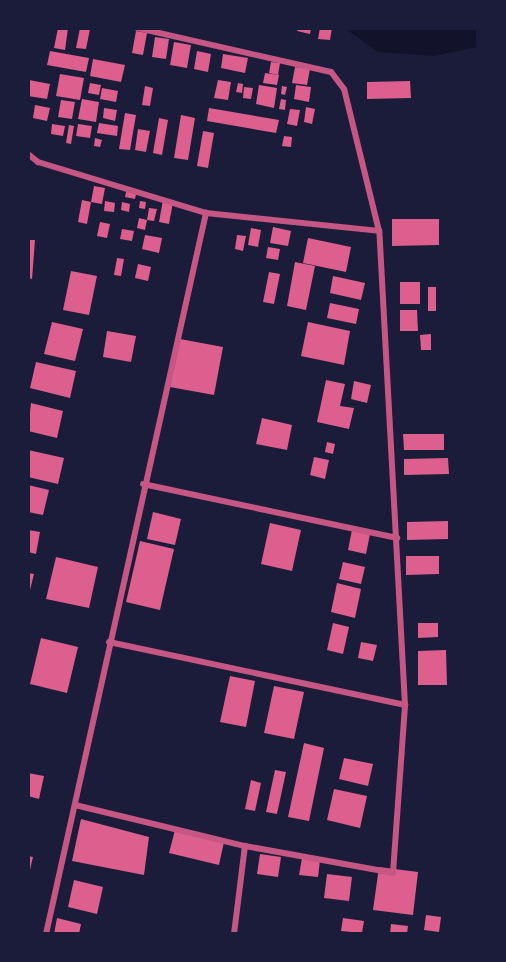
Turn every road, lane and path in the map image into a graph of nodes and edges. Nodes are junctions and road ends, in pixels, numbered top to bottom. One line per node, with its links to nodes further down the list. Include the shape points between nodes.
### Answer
1 (137, 28): 4 (street, via 331,72 344,89)
2 (28, 154): 3 (street, via 38,162)
3 (206, 213): 4 (street); 5 (street)
4 (379, 231): 6 (street)
5 (143, 484): 6 (street); 7 (street)
6 (397, 538): 8 (street)
7 (109, 642): 8 (street); 9 (street)
8 (405, 705): 10 (street, via 393,873)
9 (75, 805): 10 (street); 11 (street)
10 (245, 846): 12 (street)
11 (46, 933)
12 (234, 933)

